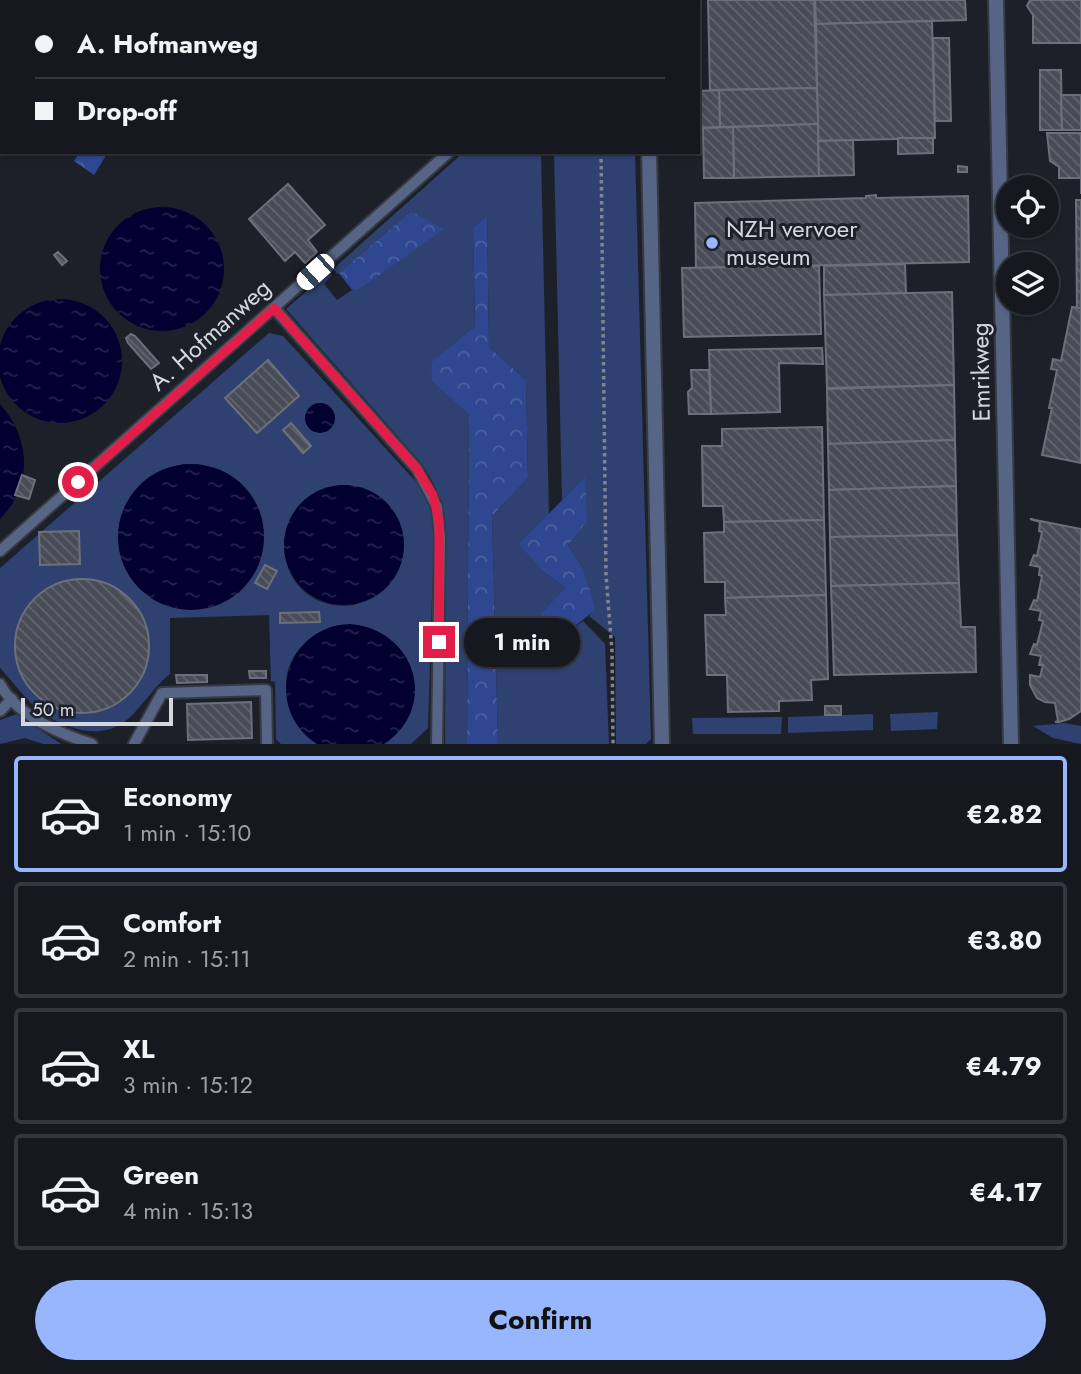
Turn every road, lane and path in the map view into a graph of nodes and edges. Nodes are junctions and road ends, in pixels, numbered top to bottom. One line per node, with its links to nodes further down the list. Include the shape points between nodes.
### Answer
1 (996, 0): 18 (street, Emrikweg)
2 (431, 154): 6 (lane)
3 (447, 154): 6 (lane, A. Hofmanweg)
4 (601, 154): 16 (path, via 606,575)
5 (649, 154): 17 (street)
6 (438, 162): 7 (lane, A. Hofmanweg)
7 (274, 308): 8 (lane, A. Hofmanweg); 15 (lane, via 417,469 437,507)
8 (0, 551)
9 (0, 684): 10 (lane)
10 (12, 699): 11 (lane); 12 (lane, via 59,731)
11 (0, 711)
12 (92, 744)
13 (134, 744): 14 (lane, via 162,693 266,690)
14 (267, 744)
15 (437, 744)
16 (613, 744)
17 (662, 744)
18 (1011, 744)

